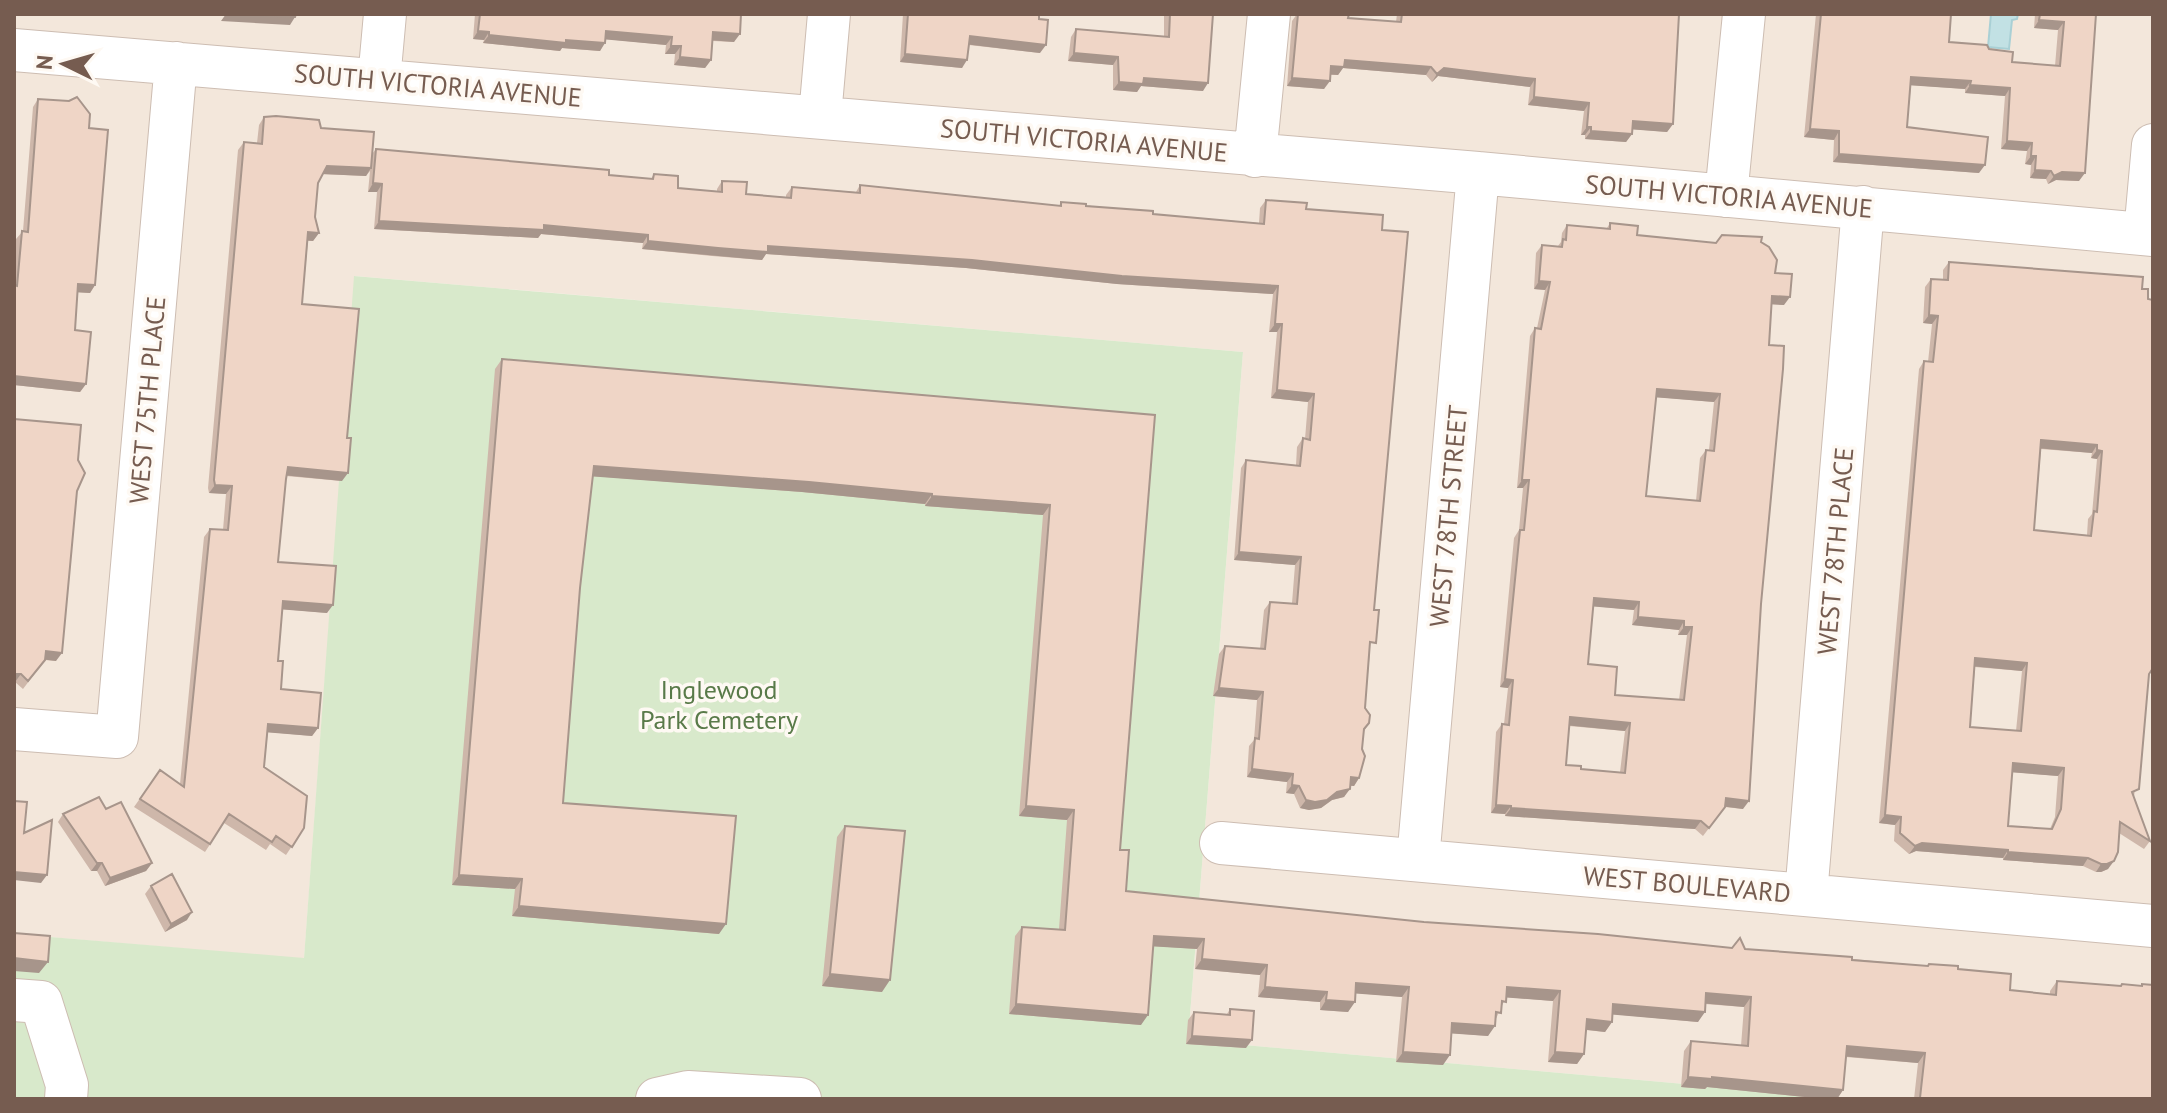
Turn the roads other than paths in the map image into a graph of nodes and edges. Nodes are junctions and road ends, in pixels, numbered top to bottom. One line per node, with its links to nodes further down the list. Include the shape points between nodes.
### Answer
1 (385, 14): 7 (street)
2 (829, 14): 8 (street)
3 (1269, 14): 10 (street)
4 (1744, 14): 12 (street)
5 (14, 50): 6 (street, SOUTH VICTORIA AVENUE)
6 (176, 63): 7 (street, SOUTH VICTORIA AVENUE); 15 (street, WEST 75TH PLACE, via 117,737)
7 (379, 80): 8 (street, SOUTH VICTORIA AVENUE)
8 (820, 116): 10 (street, SOUTH VICTORIA AVENUE)
9 (2153, 145): 14 (street)
10 (1255, 156): 11 (street, SOUTH VICTORIA AVENUE)
11 (1478, 173): 12 (street, SOUTH VICTORIA AVENUE); 17 (street, WEST 78TH STREET)
12 (1726, 196): 13 (street, SOUTH VICTORIA AVENUE)
13 (1863, 207): 14 (street, SOUTH VICTORIA AVENUE); 18 (street, WEST 78TH PLACE)
14 (2149, 235)
15 (14, 729)
16 (1221, 843): 17 (street, WEST BOULEVARD)
17 (1418, 860): 18 (street, WEST BOULEVARD)
18 (1806, 895): 19 (street, WEST BOULEVARD)
19 (2153, 926)
20 (14, 1000): 21 (street, via 41,1002 67,1085)
21 (66, 1099)
22 (657, 1099): 23 (street, via 688,1092)
23 (800, 1099)

